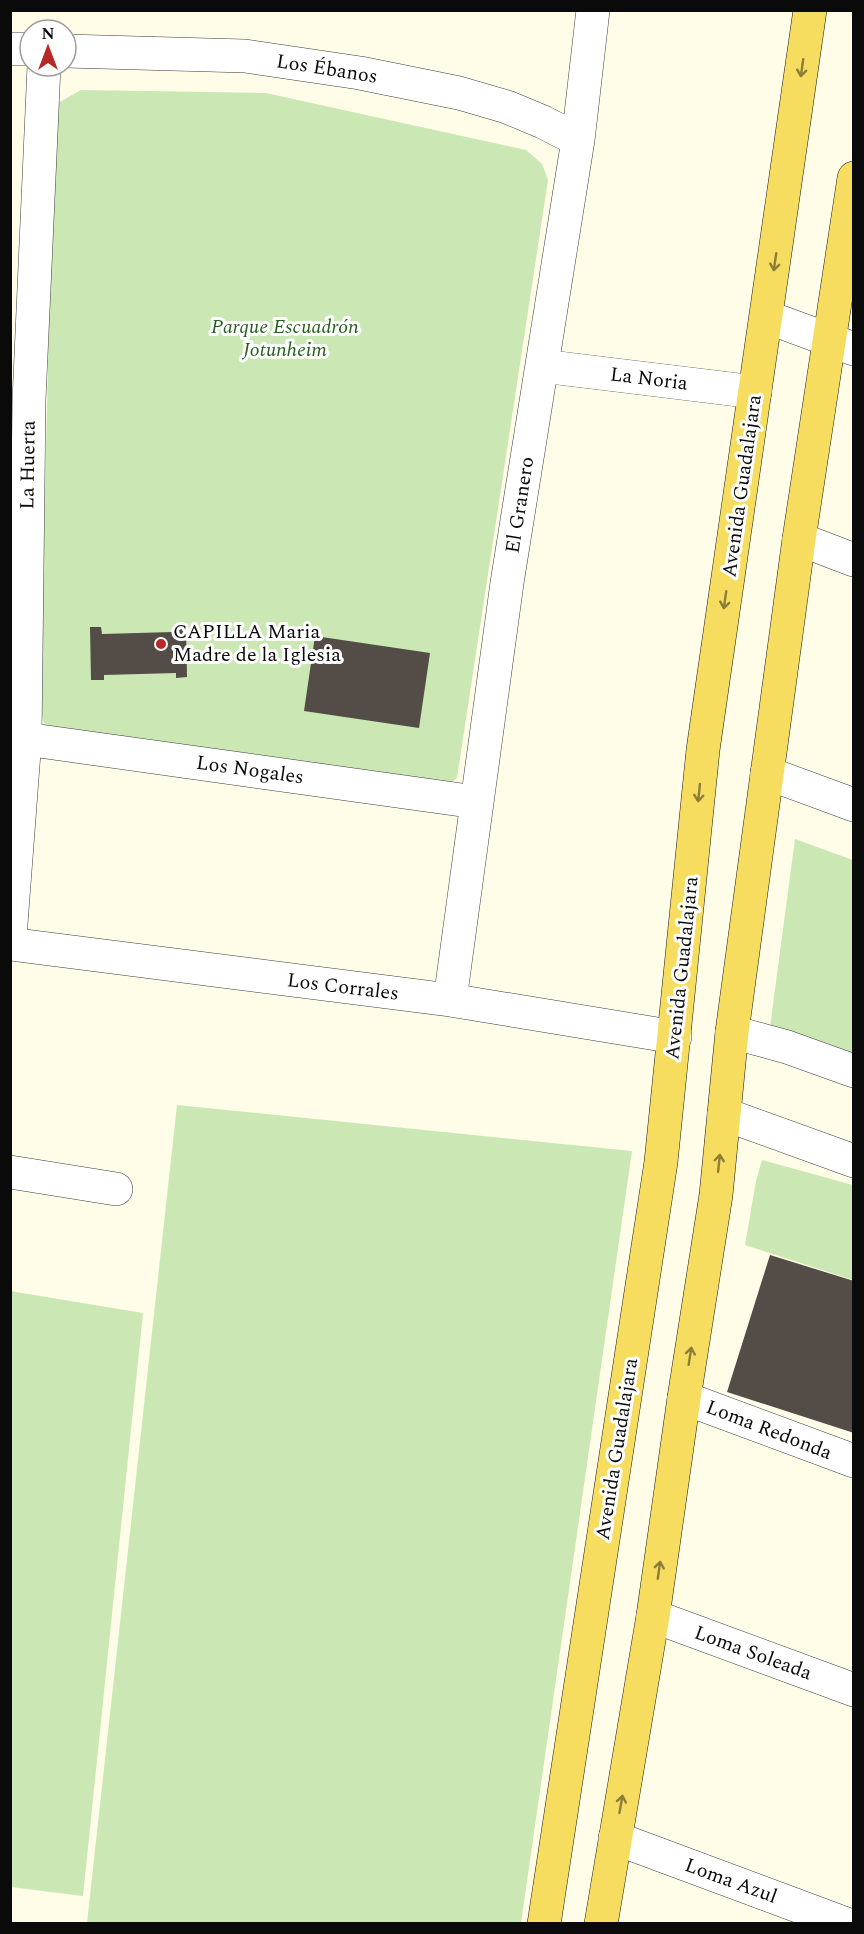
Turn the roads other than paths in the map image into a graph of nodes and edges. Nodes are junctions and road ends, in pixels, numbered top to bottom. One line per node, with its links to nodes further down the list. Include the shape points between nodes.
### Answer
1 (592, 10): 5 (street, El Granero)
2 (810, 10): 7 (main road, Avenida Guadalajara, one-way to 7)
3 (78, 51): 5 (street, Los Ébanos, via 245,56 360,73 507,107)
4 (43, 78): 13 (street, La Huerta, via 29,400)
5 (578, 140): 9 (street, El Granero)
6 (854, 178): 8 (main road)
7 (767, 317): 8 (street); 10 (main road, Avenida Guadalajara)
8 (841, 345): 11 (main road)
9 (542, 366): 10 (street, La Noria); 15 (street, El Granero)
10 (755, 392): 21 (main road, Avenida Guadalajara, one-way to 21, via 704,750)
11 (799, 539): 12 (street); 14 (main road)
12 (854, 560)
13 (25, 739): 15 (street, Los Nogales); 17 (street, La Huerta)
14 (768, 773): 16 (street); 20 (main road)
15 (476, 802): 19 (street, El Granero)
16 (854, 805)
17 (10, 937)
18 (10, 944): 19 (street, Los Corrales)
19 (450, 1000): 21 (street, Los Corrales)
20 (732, 1032): 22 (street); 23 (main road)
21 (675, 1037): 32 (main road, Avenida Guadalajara, via 661,1162)
22 (854, 1071)
23 (724, 1114): 24 (street); 27 (main road, one-way to 23, via 716,1195)
24 (854, 1161)
25 (10, 1172): 26 (street)
26 (116, 1188)
27 (684, 1398): 28 (street, Loma Redonda); 29 (main road, one-way to 27)
28 (854, 1461)
29 (652, 1616): 30 (street, Loma Soleada); 31 (main road, one-way to 29)
30 (854, 1690)
31 (615, 1838): 33 (main road); 34 (street, Loma Azul)
32 (544, 1923)
33 (601, 1923)
34 (846, 1923)

